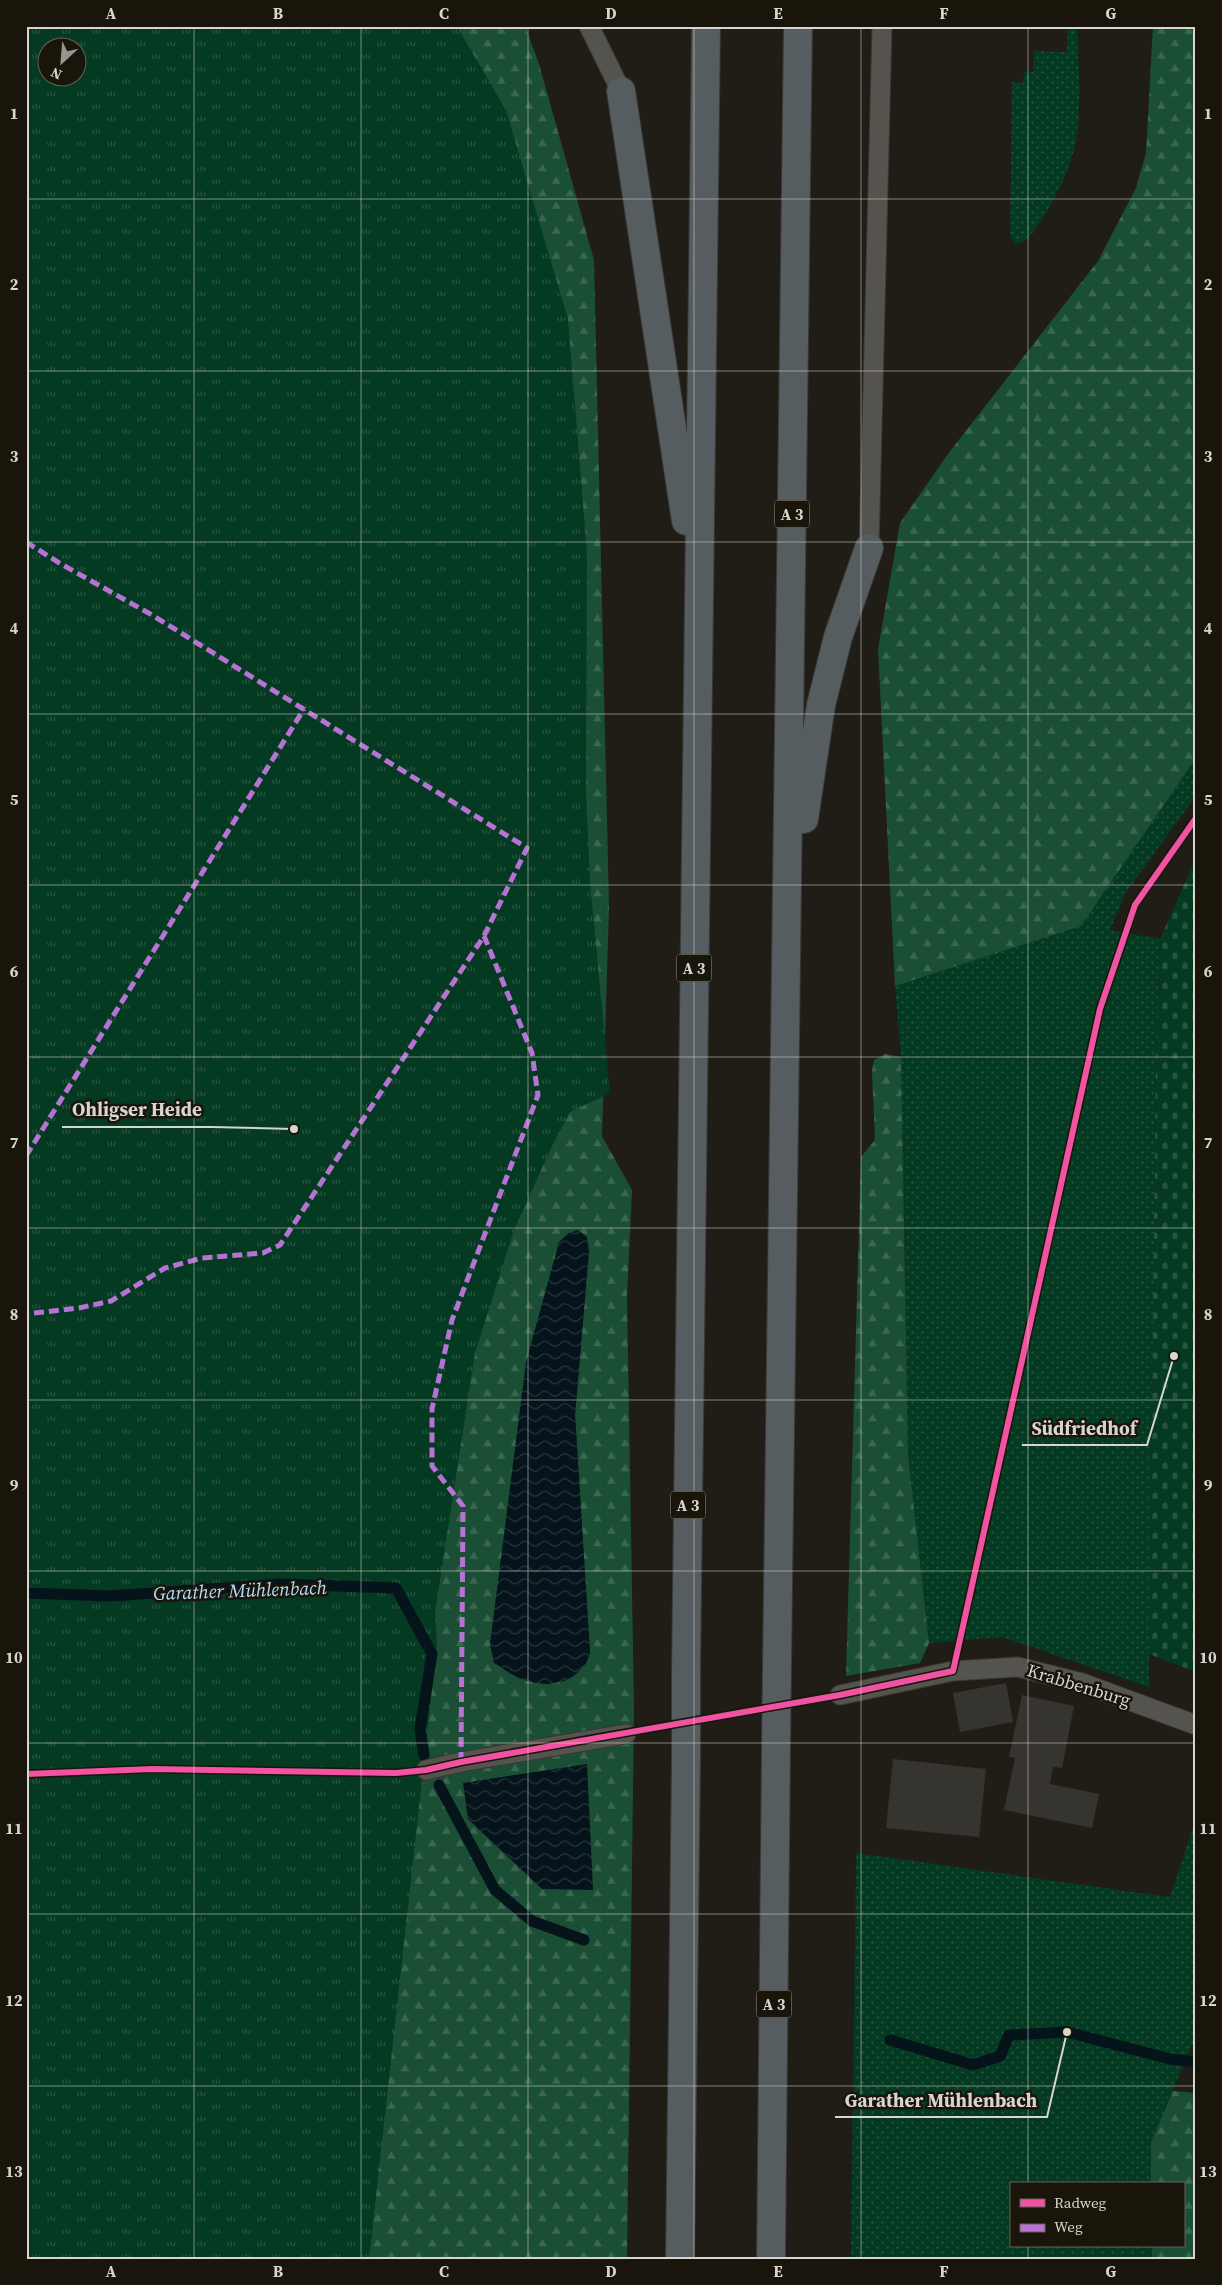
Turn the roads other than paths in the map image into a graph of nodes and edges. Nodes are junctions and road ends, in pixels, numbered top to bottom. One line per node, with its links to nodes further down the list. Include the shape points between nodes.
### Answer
1 (589, 26): 5 (lane)
2 (706, 26): 7 (highway, A 3)
3 (798, 26): 8 (highway, A 3)
4 (882, 26): 6 (lane)
5 (621, 90): 7 (highway)
6 (869, 548): 8 (highway, via 838,636 806,793)
7 (698, 599): 13 (highway, A 3, bridge)
8 (786, 1002): 14 (highway, A 3, bridge)
9 (840, 1695): 10 (lane, Krabbenburg, via 953,1671 1018,1667 1082,1682)
10 (1196, 1725)
11 (626, 1734): 12 (lane)
12 (426, 1770)
13 (680, 2259)
14 (771, 2259)

